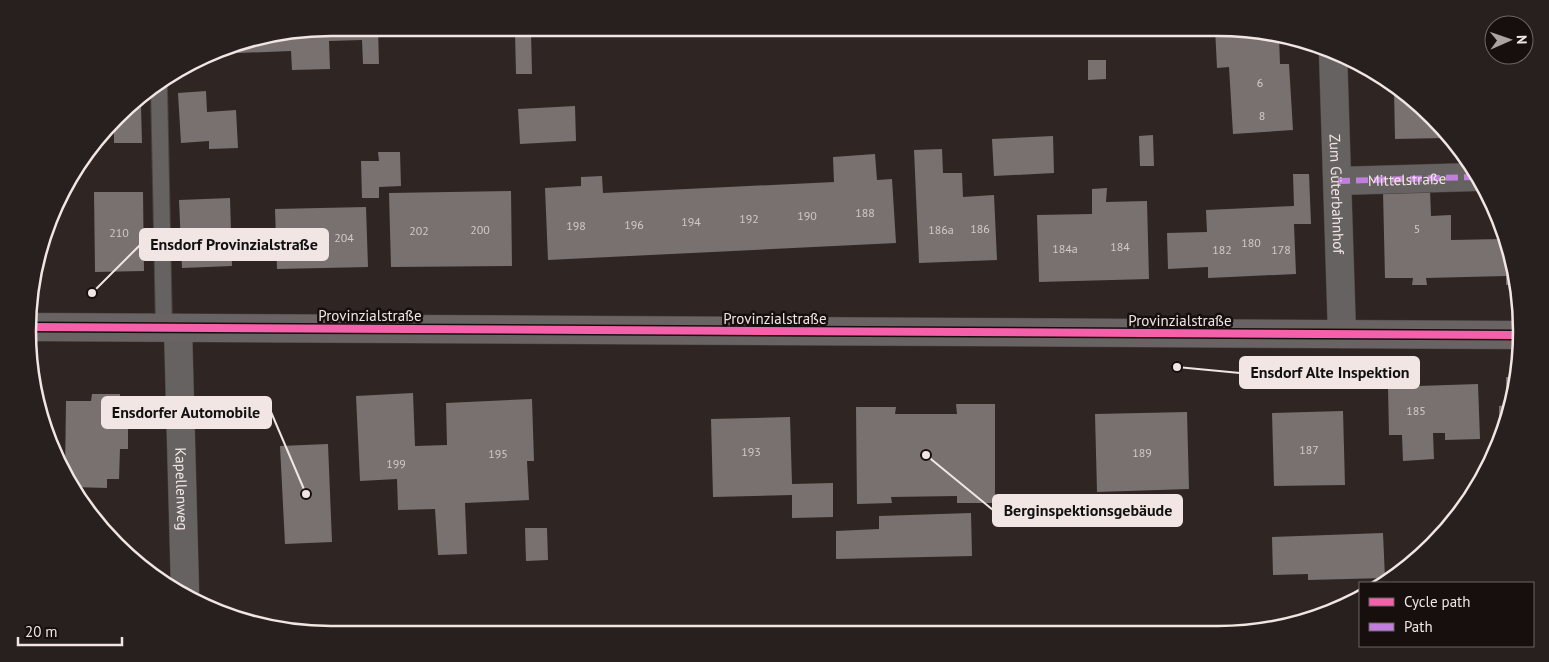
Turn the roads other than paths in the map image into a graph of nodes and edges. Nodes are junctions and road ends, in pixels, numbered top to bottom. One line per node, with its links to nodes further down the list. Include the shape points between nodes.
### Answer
1 (1333, 60): 4 (street, Zum Güterbahnhof)
2 (159, 92): 6 (lane)
3 (1469, 177): 4 (street, Mittelstraße)
4 (1338, 180): 7 (street, Zum Güterbahnhof)
5 (36, 327): 6 (main road, Provinzialstraße)
6 (171, 328): 7 (main road, Provinzialstraße); 9 (street, Kapellenweg)
7 (1342, 334): 8 (main road, Provinzialstraße)
8 (1513, 335)
9 (185, 586)

